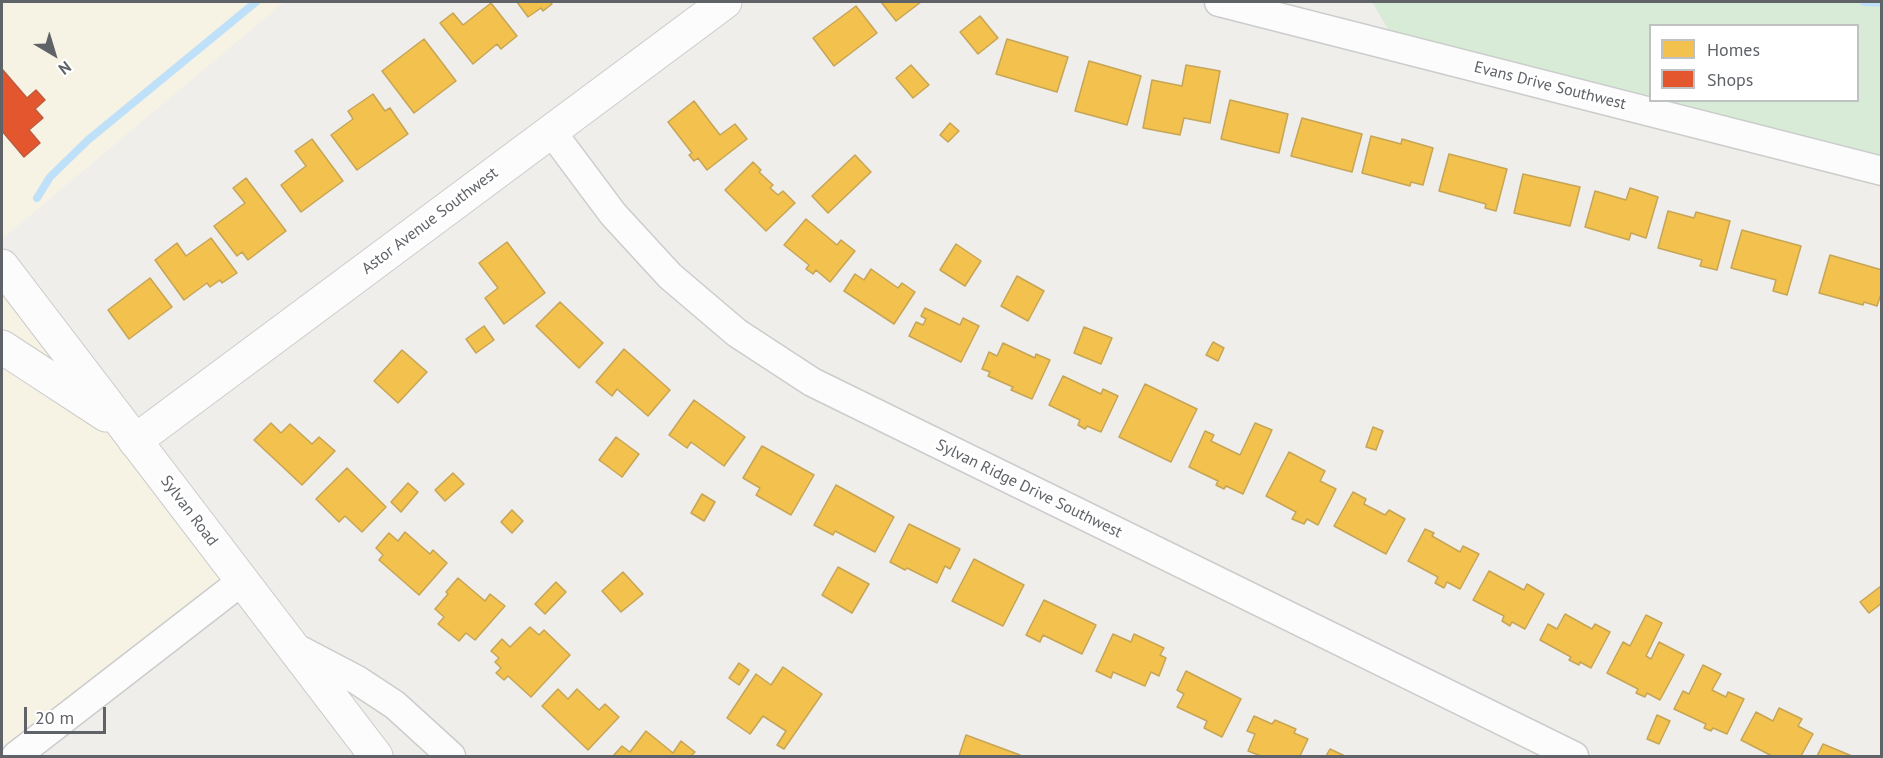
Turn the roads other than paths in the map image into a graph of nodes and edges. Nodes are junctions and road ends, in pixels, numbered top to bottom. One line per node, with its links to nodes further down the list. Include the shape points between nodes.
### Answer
1 (725, 2): 3 (main road, Astor Avenue Southwest)
2 (1219, 2): 4 (street, Evans Drive Southwest)
3 (551, 131): 7 (main road, Astor Avenue Southwest); 13 (street, Sylvan Ridge Drive Southwest, via 613,213 670,276 738,333 812,382)
4 (1881, 171)
5 (3, 275): 7 (main road, Sylvan Road)
6 (2, 347): 7 (main road)
7 (130, 434): 8 (main road, Sylvan Road)
8 (242, 581): 9 (main road, Sylvan Road); 10 (street)
9 (292, 646): 11 (main road, Sylvan Road); 12 (street, via 395,705)
10 (16, 756)
11 (376, 756)
12 (451, 756)
13 (1574, 756)

